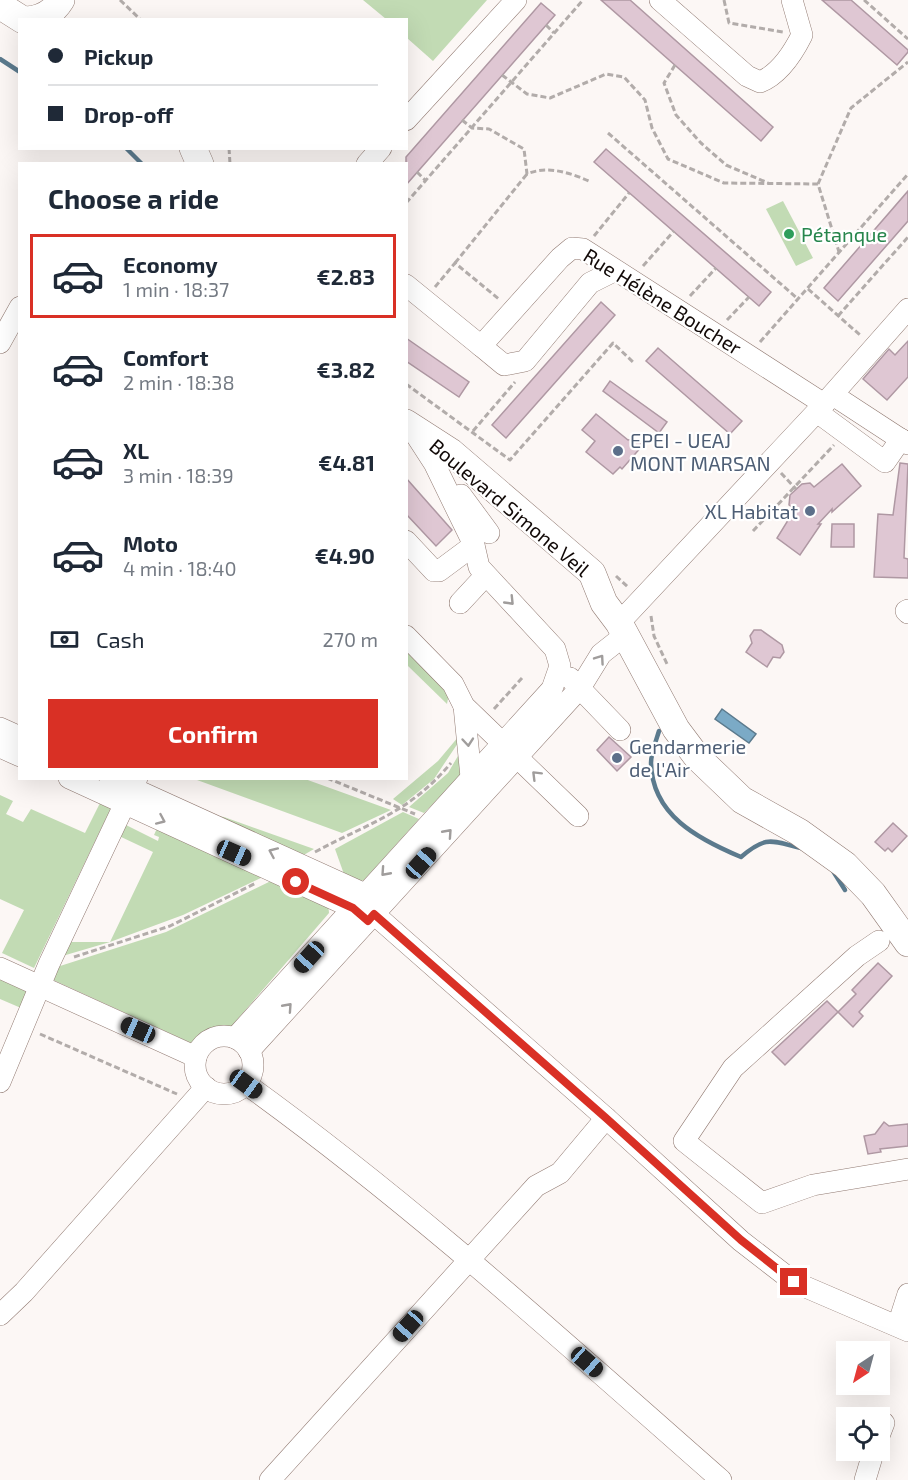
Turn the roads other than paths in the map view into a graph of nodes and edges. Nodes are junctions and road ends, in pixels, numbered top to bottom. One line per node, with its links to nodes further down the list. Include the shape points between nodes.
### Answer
1 (68, 0): 5 (main road)
2 (516, 0): 6 (street)
3 (660, 0): 4 (street, via 747,76 760,82 770,78 793,53 802,35)
4 (792, 0)
5 (75, 18)
6 (408, 118)
7 (379, 150): 8 (street)
8 (369, 162)
9 (622, 276): 14 (street, via 590,283 525,361 504,365); 14 (street, Rue Hélène Boucher, via 583,249 572,248); 15 (street, Rue Hélène Boucher)
10 (408, 287): 14 (street)
11 (908, 309): 15 (street)
12 (18, 311): 13 (street)
13 (0, 343)
14 (481, 346)
15 (824, 404): 18 (street); 18 (street, via 845,434 885,462); 23 (street, via 640,599)
16 (408, 424): 17 (main road, Boulevard Simone Veil); 19 (street)
17 (435, 441): 19 (street, via 442,465 468,507); 23 (main road, Boulevard Simone Veil, via 592,573 604,603)
18 (905, 442)
19 (481, 539): 20 (street, via 439,571 434,571); 21 (street, via 479,567)
20 (408, 543)
21 (485, 576): 22 (street); 25 (street, one-way to 25, via 555,649)
22 (460, 603)
23 (622, 629): 26 (street, one-way to 23); 41 (main road, Boulevard Simone Veil, via 676,729 697,757 742,800 799,832 845,865 873,894)
24 (408, 638): 27 (street, via 453,684)
25 (560, 666): 26 (street); 32 (street, via 552,689)
26 (580, 688): 29 (street); 32 (street)
27 (464, 706): 32 (street); 34 (street, one-way to 34)
28 (0, 728): 30 (street)
29 (620, 730)
30 (18, 736)
31 (0, 747): 33 (street)
32 (510, 750): 34 (street); 38 (street, one-way to 32); 39 (street, one-way to 32)
33 (18, 755)
34 (471, 777): 39 (street, one-way to 39, via 432,821)
35 (80, 780): 37 (street)
36 (114, 780): 37 (street)
37 (132, 790): 39 (street); 43 (street)
38 (578, 816)
39 (368, 909): 44 (street); 49 (street)
40 (879, 941): 50 (street, via 857,956 733,1068 684,1142 762,1203 813,1185)
41 (908, 943)
42 (0, 968): 43 (street)
43 (40, 986): 45 (street); 46 (street)
44 (242, 1044): 45 (street, via 216,1038 201,1048); 47 (street, via 253,1069)
45 (196, 1057): 48 (street)
46 (0, 1082)
47 (246, 1084): 48 (street, via 228,1094); 51 (street, via 318,1135)
48 (200, 1094): 53 (street)
49 (606, 1118): 51 (street, via 560,1173 536,1186); 54 (street, via 741,1240 794,1282)
50 (908, 1169)
51 (469, 1258): 56 (street); 57 (street)
52 (908, 1294): 54 (street)
53 (0, 1315)
54 (904, 1325)
55 (871, 1461): 58 (street)
56 (270, 1480)
57 (721, 1480)
58 (865, 1480)

